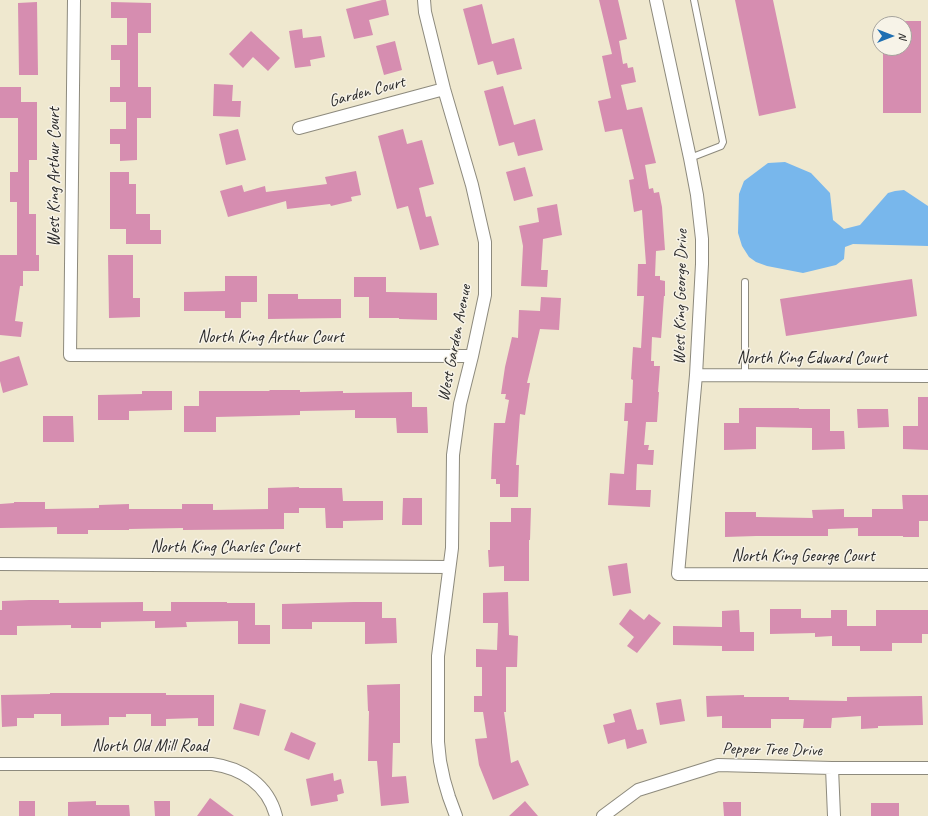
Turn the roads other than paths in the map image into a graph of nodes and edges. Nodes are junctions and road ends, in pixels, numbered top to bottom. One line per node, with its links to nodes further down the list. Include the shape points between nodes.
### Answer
1 (74, 0): 9 (street, West King Arthur Court)
2 (424, 0): 5 (street, West Garden Avenue)
3 (656, 0): 7 (street, West King George Drive)
4 (694, 0): 7 (lane, via 723,142 721,146)
5 (444, 89): 6 (street, Garden Court); 10 (street, West Garden Avenue, via 472,185 485,242 485,295)
6 (299, 128)
7 (690, 158): 11 (street, West King George Drive, via 702,239)
8 (745, 282): 12 (lane)
9 (70, 355): 10 (street, North King Arthur Court)
10 (472, 356): 15 (street, West Garden Avenue, via 460,404 453,455 452,548)
11 (696, 376): 12 (street, North King Edward Court); 16 (street, West King George Drive)
12 (745, 376): 13 (street, North King Edward Court)
13 (928, 376)
14 (0, 564): 15 (street, North King Charles Court)
15 (449, 567): 22 (street, West Garden Avenue, via 438,656 438,742 440,761)
16 (678, 574): 17 (street, North King George Court)
17 (928, 575)
18 (0, 764): 21 (street, North Old Mill Road, via 212,764 246,775 262,788 271,801)
19 (832, 768): 20 (street, Pepper Tree Drive); 23 (street, Pepper Tree Drive, via 718,765 638,790); 24 (street)
20 (928, 768)
21 (276, 816)
22 (456, 816)
23 (603, 816)
24 (834, 816)

